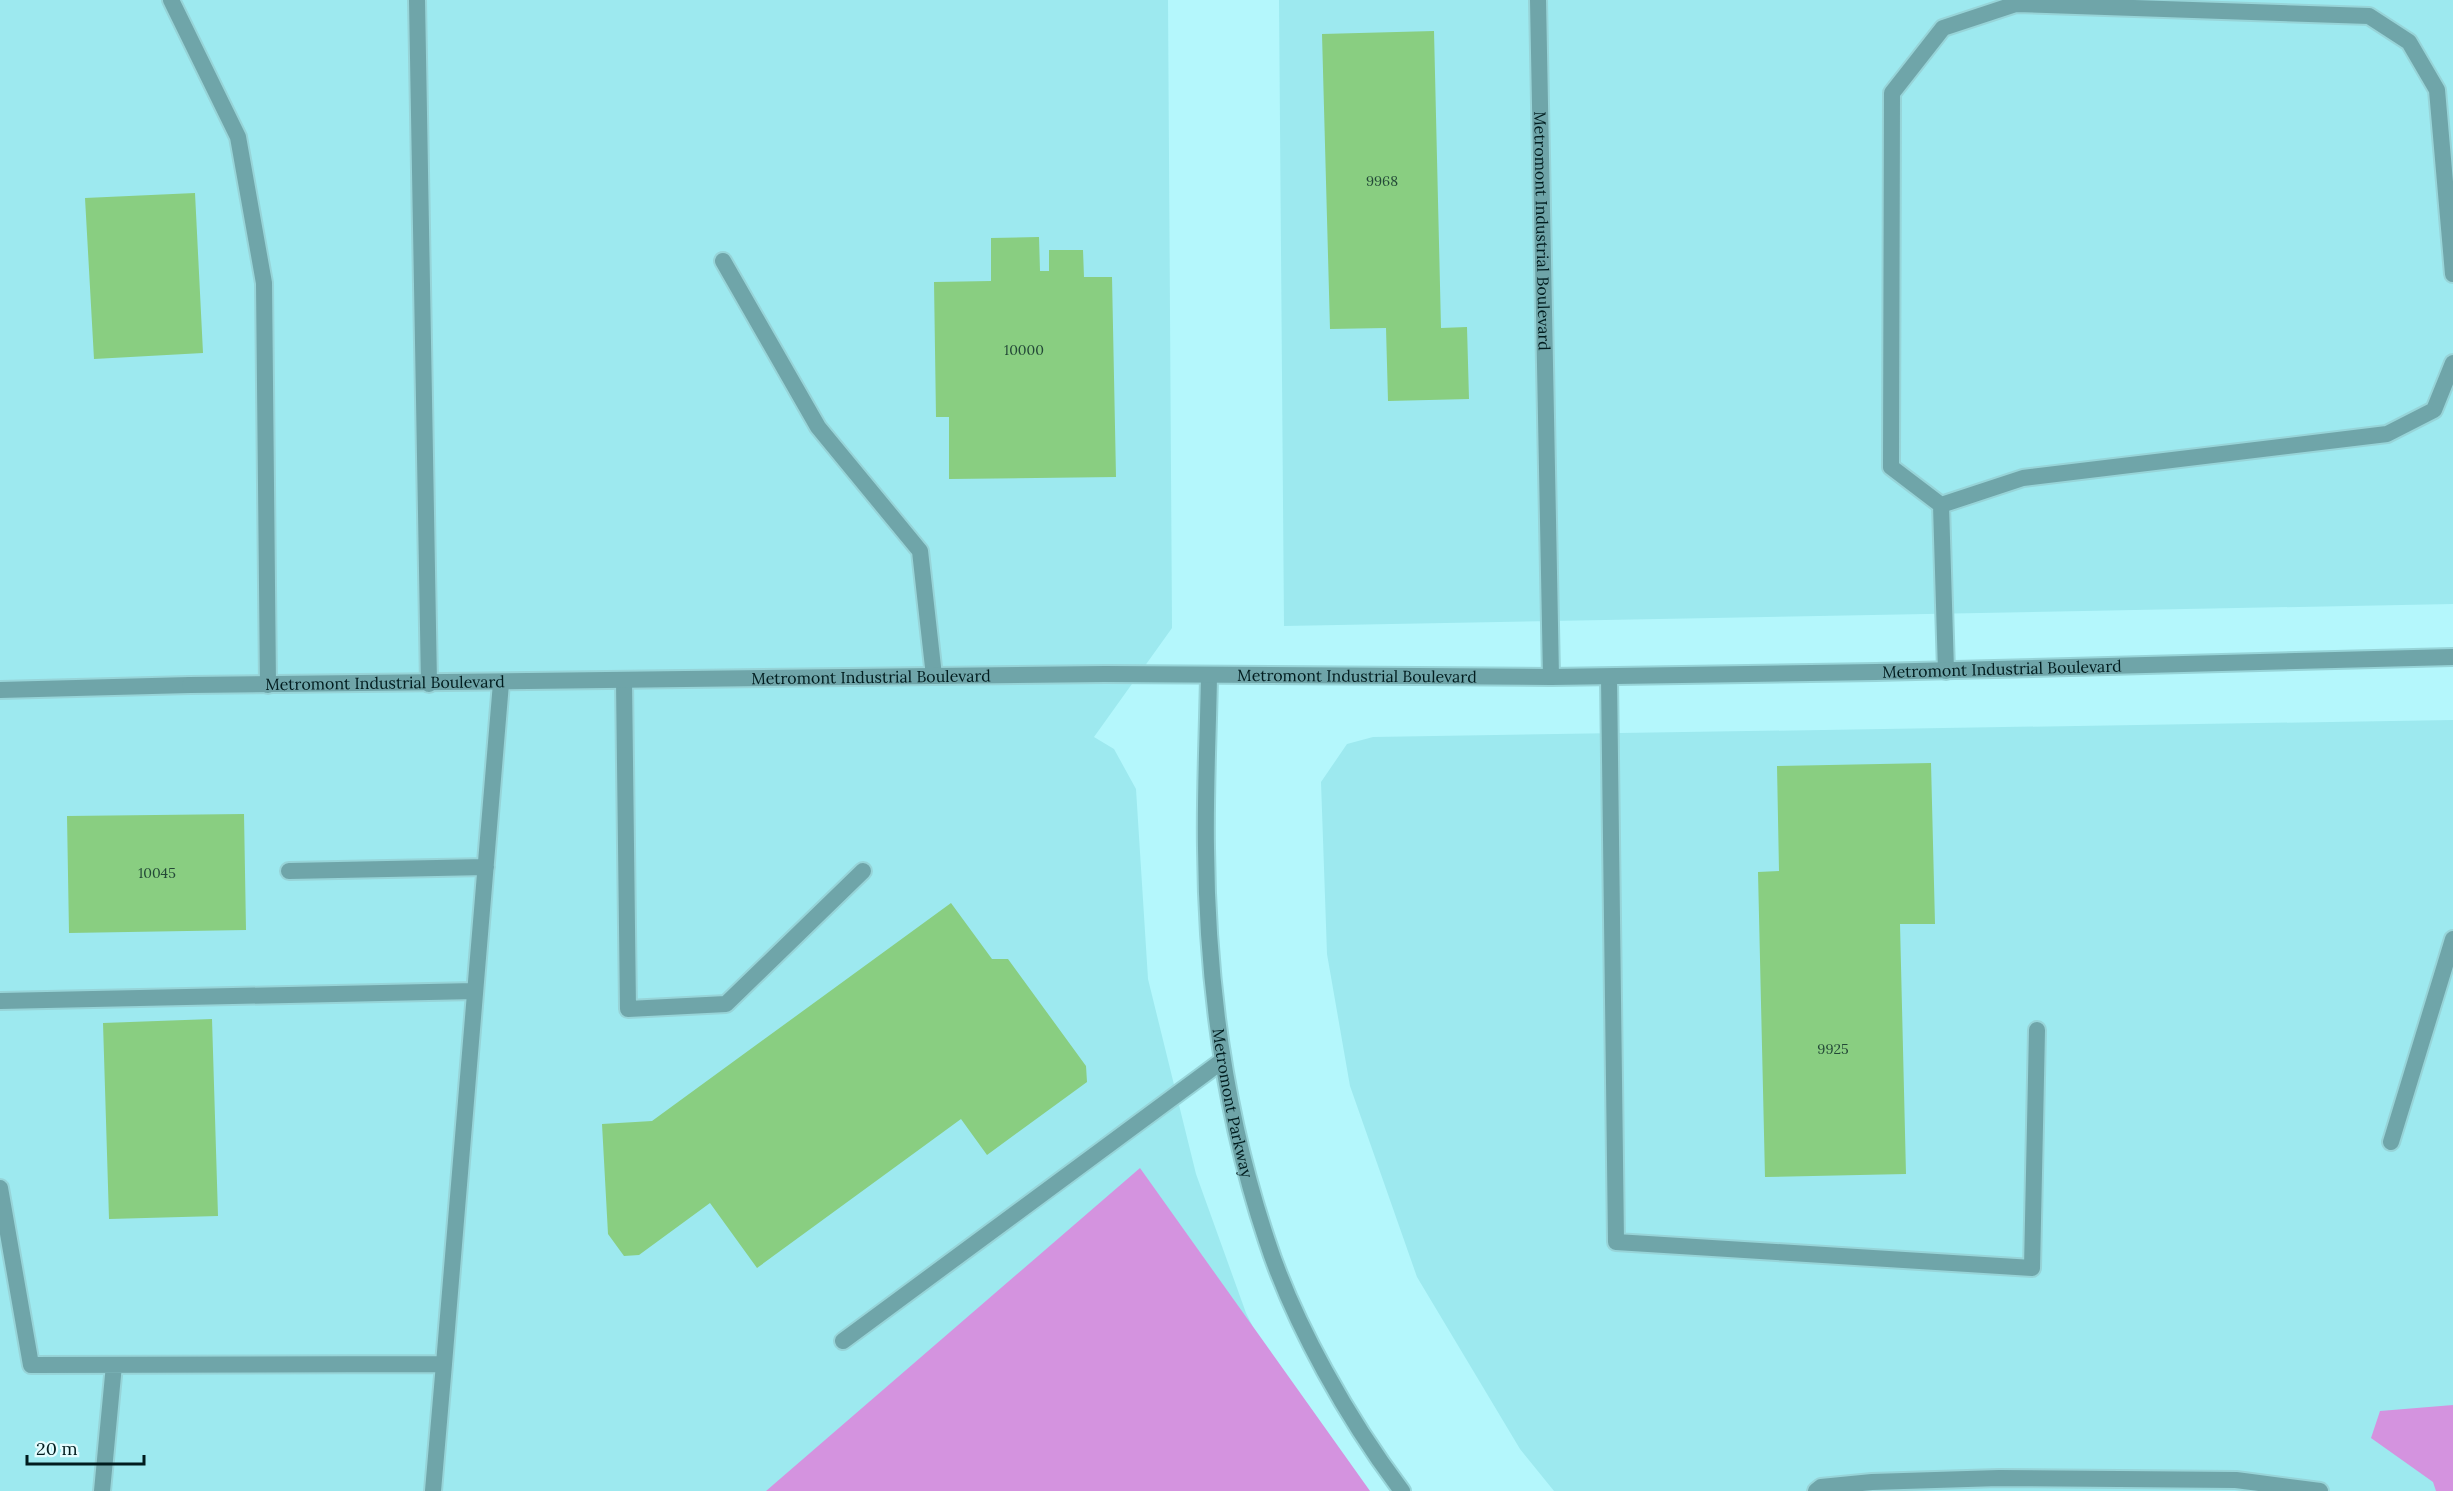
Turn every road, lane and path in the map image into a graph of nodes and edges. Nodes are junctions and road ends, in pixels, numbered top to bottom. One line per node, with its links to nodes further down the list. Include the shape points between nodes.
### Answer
1 (171, 0): 17 (street, via 238,137 264,283)
2 (417, 0): 16 (street)
3 (1538, 0): 12 (street, Metromont Industrial Boulevard)
4 (723, 261): 10 (street, via 818,427 920,551)
5 (2453, 274): 7 (street, via 2437,90 2409,42 2369,16 2016,4 1943,28 1892,93 1891,467)
6 (2453, 363): 7 (street, via 2434,410 2387,434 2023,478)
7 (1941, 505): 9 (street)
8 (2453, 657): 9 (street, Metromont Industrial Boulevard)
9 (1946, 670): 13 (street, Metromont Industrial Boulevard)
10 (934, 676): 11 (street, Metromont Industrial Boulevard); 14 (street, Metromont Industrial Boulevard)
11 (1209, 676): 12 (street, Metromont Industrial Boulevard); 26 (street, Metromont Parkway, via 1206,849 1210,942)
12 (1551, 677): 13 (street, Metromont Industrial Boulevard)
13 (1609, 677): 25 (street, via 1616,1242 2032,1268)
14 (624, 681): 15 (street, Metromont Industrial Boulevard); 21 (street, via 628,1009 726,1004)
15 (501, 683): 16 (street, Metromont Industrial Boulevard); 19 (street)
16 (429, 684): 17 (street, Metromont Industrial Boulevard)
17 (268, 685): 18 (street, Metromont Industrial Boulevard)
18 (0, 690)
19 (486, 867): 20 (street); 23 (street)
20 (290, 871)
21 (863, 871)
22 (2453, 939): 27 (street)
23 (475, 991): 24 (street); 30 (street)
24 (0, 1001)
25 (2037, 1030)
26 (1222, 1060): 29 (street); 34 (street, Metromont Parkway, via 1267,1242 1296,1313 1342,1400)
27 (2391, 1142)
28 (0, 1188): 31 (street, via 31,1365)
29 (843, 1341)
30 (444, 1364): 31 (street); 33 (street)
31 (114, 1365): 32 (street)
32 (102, 1491)
33 (433, 1491)
34 (1402, 1491)
35 (1816, 1491): 36 (street, via 1821,1487 1872,1482 1999,1478 2235,1480)
36 (2320, 1491)

